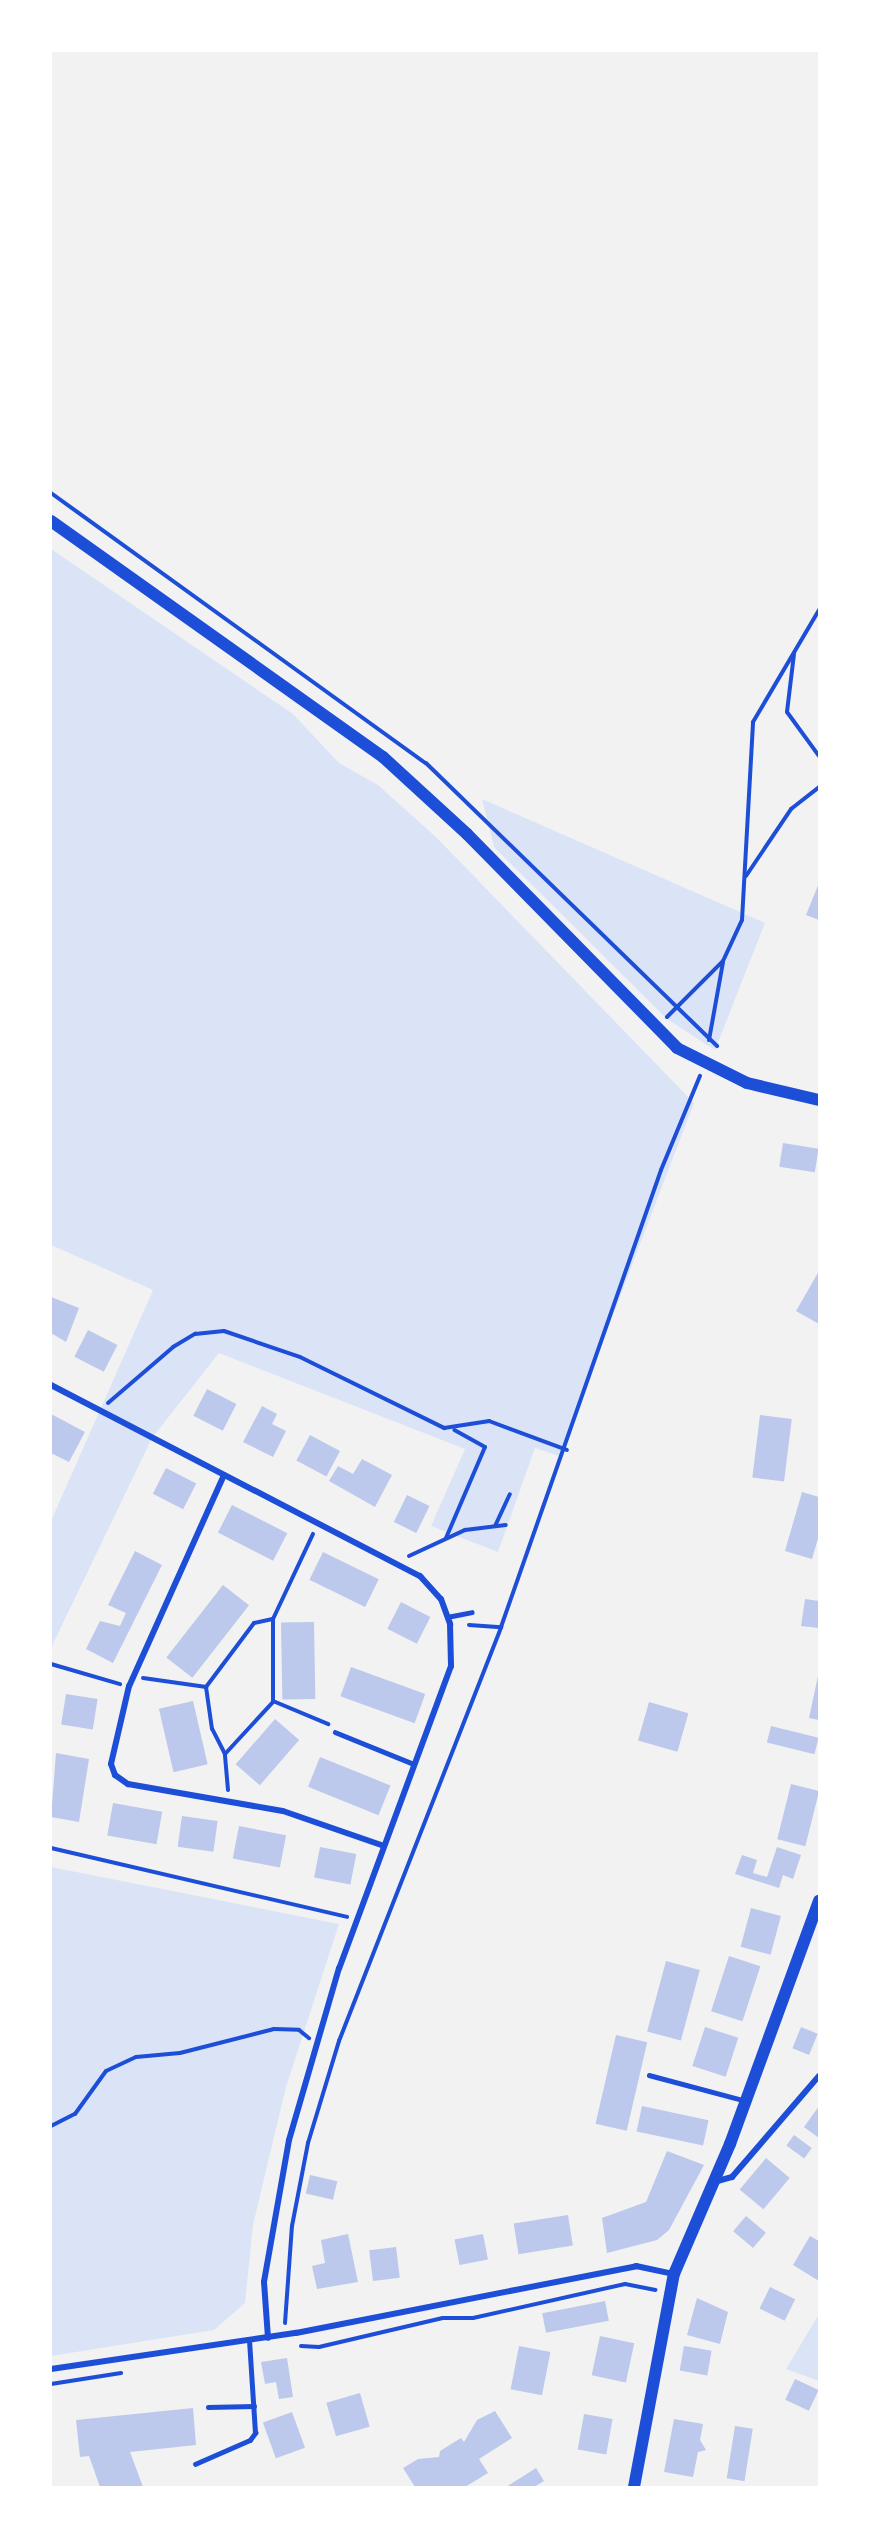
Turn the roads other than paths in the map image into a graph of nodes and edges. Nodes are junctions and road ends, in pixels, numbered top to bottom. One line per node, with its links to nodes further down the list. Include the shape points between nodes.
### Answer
1 (51, 521): 2 (main road, via 383,757 467,834 658,1028 705,1066 747,1083)
2 (819, 1100)
3 (51, 1385): 4 (street)
4 (224, 1475): 6 (street, via 420,1576 441,1599); 9 (street, via 129,1686 111,1764 116,1775 129,1784 283,1811)
5 (472, 1612): 6 (lane)
6 (449, 1621): 8 (street, via 452,1666)
7 (335, 1732): 8 (lane)
8 (414, 1764): 9 (street)
9 (384, 1846): 16 (street, via 356,1920 289,2140 264,2282)
10 (819, 1901): 13 (main road)
11 (649, 2075): 13 (lane)
12 (819, 2076): 14 (street, via 732,2177)
13 (746, 2102): 14 (main road)
14 (714, 2182): 15 (main road)
15 (674, 2274): 16 (street, via 636,2266); 22 (main road)
16 (268, 2338): 17 (street)
17 (249, 2341): 18 (street); 19 (lane)
18 (51, 2369)
19 (254, 2406): 20 (lane); 21 (lane, via 250,2440)
20 (208, 2407)
21 (195, 2464)
22 (634, 2487)

